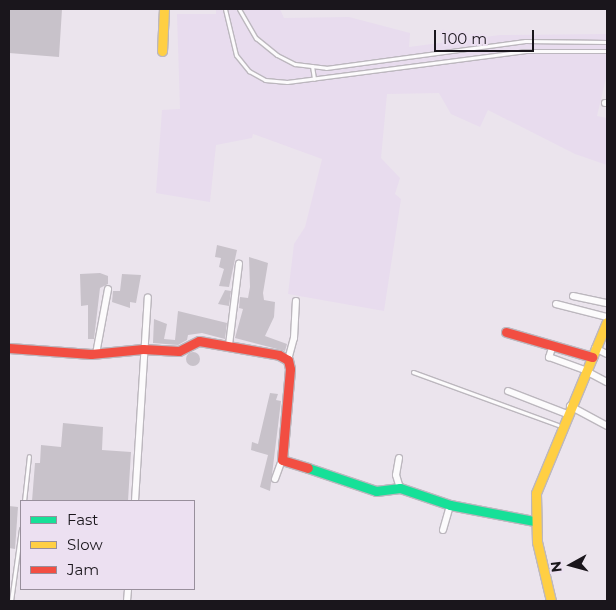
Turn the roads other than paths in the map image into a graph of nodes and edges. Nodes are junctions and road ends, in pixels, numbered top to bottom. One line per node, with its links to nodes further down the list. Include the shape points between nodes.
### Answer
1 (164, 9): 5 (street)
2 (225, 9): 8 (lane, via 236,55 249,71 265,80)
3 (239, 9): 7 (lane, via 256,38 277,55 295,64)
4 (607, 42): 7 (lane, via 525,41 326,68)
5 (162, 51)
6 (607, 51): 8 (lane, via 526,51)
7 (312, 66): 8 (lane)
8 (314, 79)
9 (239, 264): 19 (street)
10 (108, 289): 24 (street)
11 (573, 296): 14 (street)
12 (148, 297): 23 (street)
13 (296, 301): 27 (street, via 294,338)
14 (607, 303)
15 (556, 304): 16 (street)
16 (607, 317)
17 (607, 322): 22 (street)
18 (506, 332): 20 (street)
19 (229, 345): 23 (street, via 199,341 179,351); 27 (street, via 279,355)
20 (553, 345): 26 (street); 28 (street, via 550,357)
21 (9, 348): 24 (street)
22 (595, 348): 25 (street); 26 (street)
23 (143, 349): 24 (street); 41 (street)
24 (96, 354)
25 (607, 354)
26 (592, 357): 28 (street)
27 (288, 360): 37 (street)
28 (586, 370): 30 (street); 32 (street)
29 (413, 372): 33 (lane)
30 (607, 382)
31 (508, 391): 32 (street)
32 (568, 410): 33 (street); 34 (street)
33 (561, 426): 43 (street, via 538,485)
34 (607, 426)
35 (29, 456): 40 (lane)
36 (399, 458): 39 (street, via 396,475)
37 (282, 460): 38 (street); 39 (street, via 376,491)
38 (275, 479)
39 (400, 488): 42 (street)
40 (24, 500)
41 (135, 500)
42 (450, 505): 43 (street); 44 (street)
43 (534, 521): 47 (street)
44 (443, 530)
45 (20, 536): 46 (lane)
46 (11, 601)
47 (551, 601)

